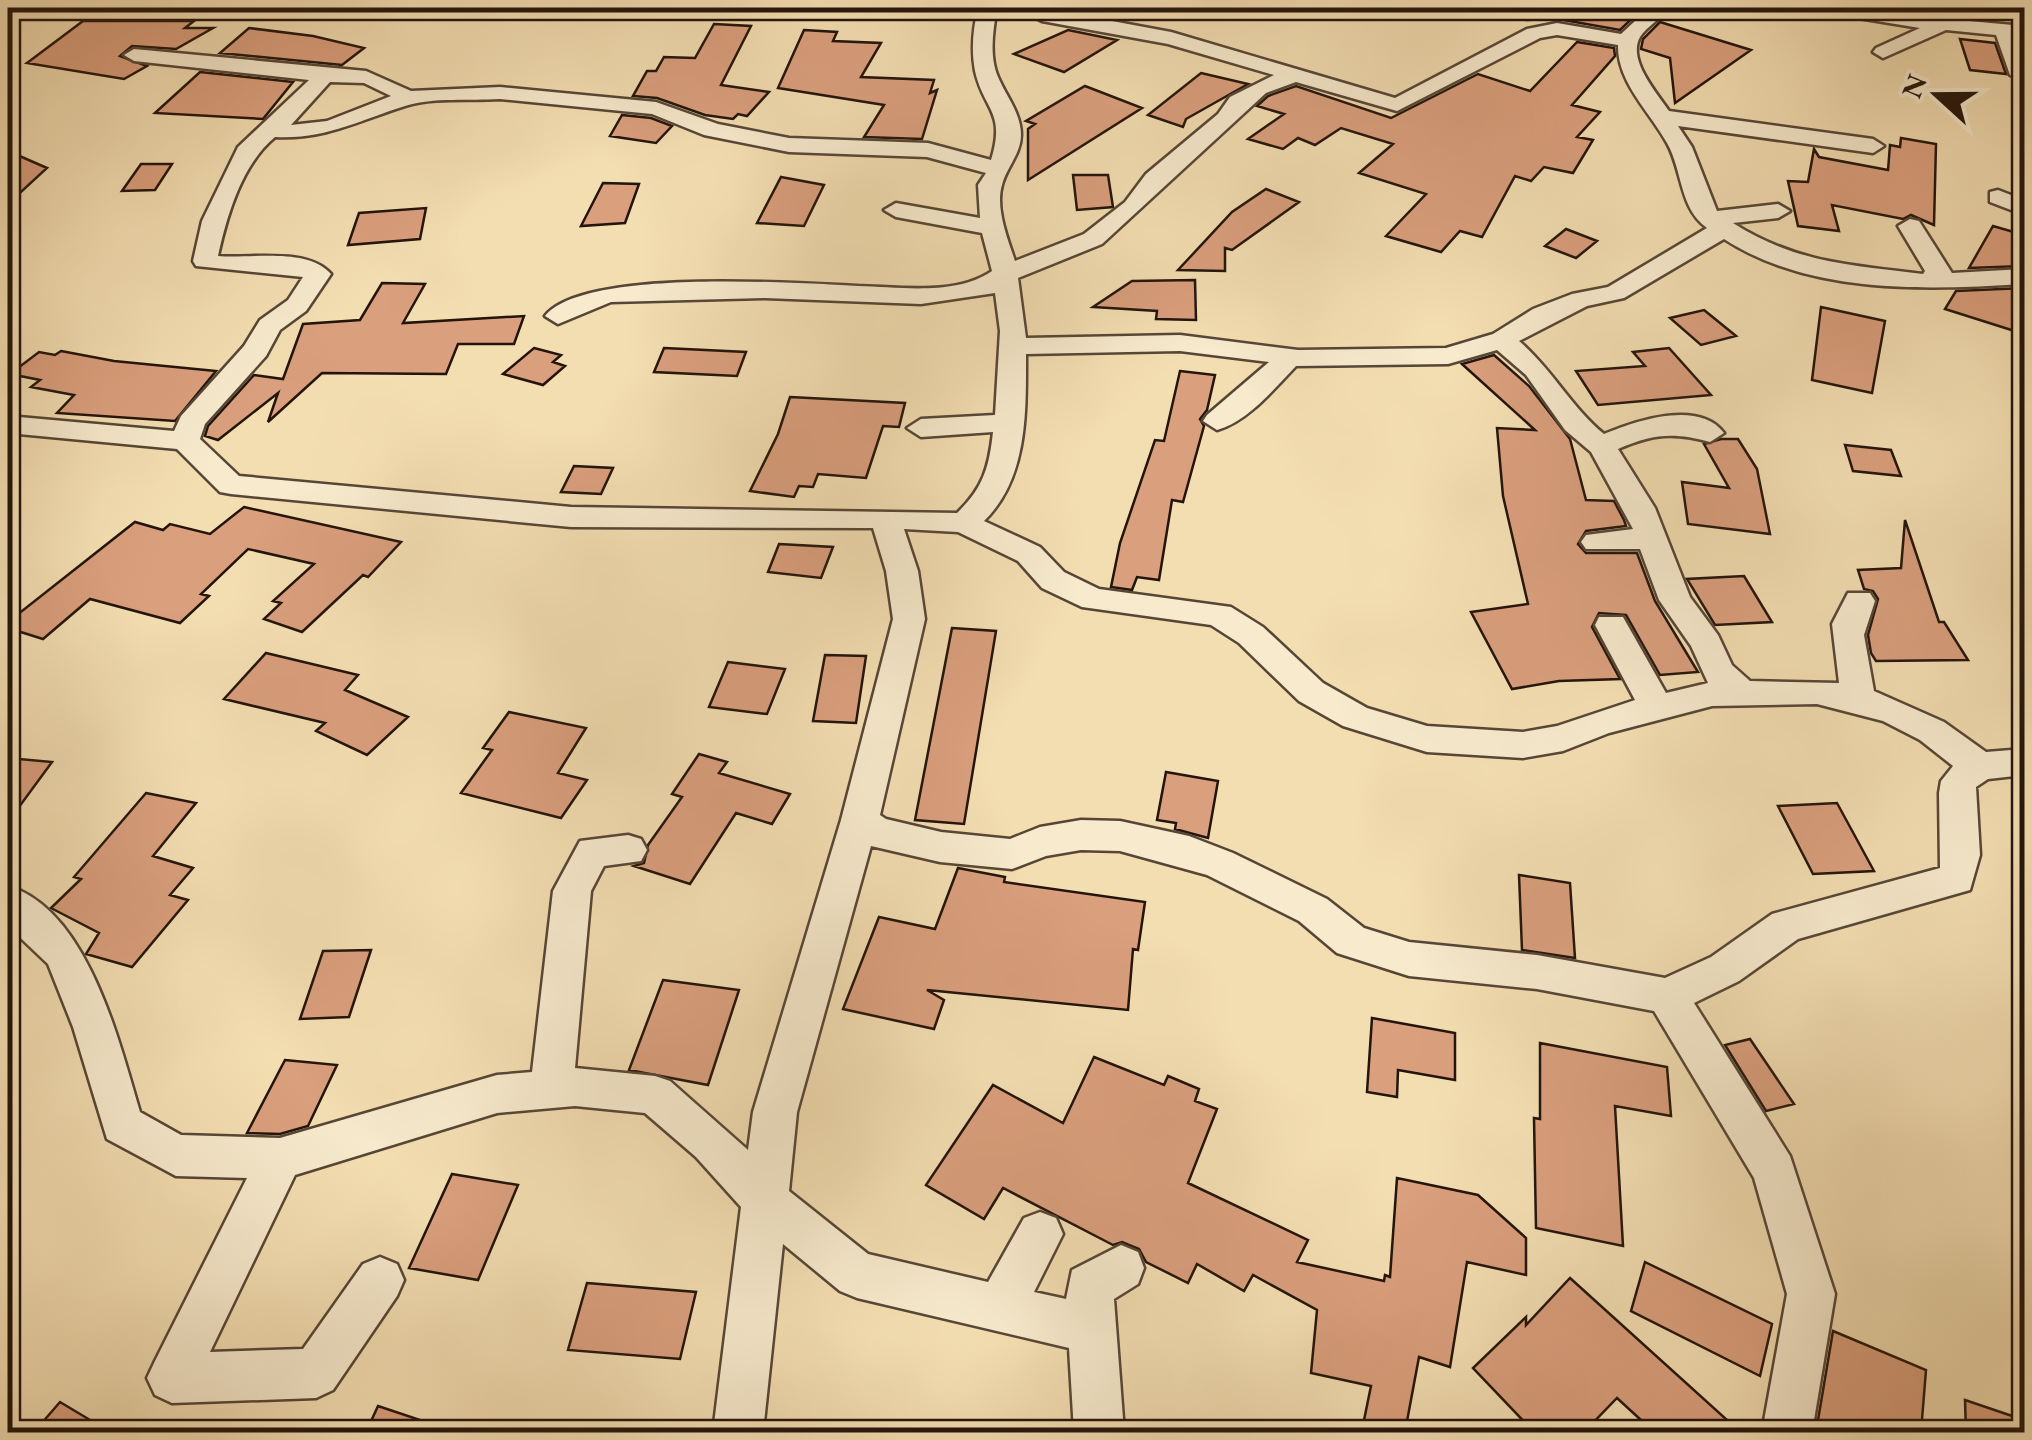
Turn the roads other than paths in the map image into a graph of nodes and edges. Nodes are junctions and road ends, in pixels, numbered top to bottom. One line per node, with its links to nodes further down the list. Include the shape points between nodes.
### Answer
1 (988, 8): 2 (street); 18 (street, via 982,38 986,74 1010,135)
2 (1012, 8)
3 (1026, 8): 11 (street, via 1049,18 1171,38)
4 (1660, 8): 8 (street)
5 (1834, 8): 6 (street)
6 (1943, 24): 7 (street); 9 (street)
7 (2014, 31): 12 (street)
8 (1629, 41): 11 (street, via 1534,32 1397,105); 15 (street, via 1633,73)
9 (1883, 52)
10 (134, 55): 13 (street)
11 (1296, 75): 26 (street, via 1238,102 1093,239)
12 (2020, 75)
13 (319, 76): 14 (street, via 369,75); 16 (street, via 308,96)
14 (406, 98): 16 (street, via 333,126); 18 (street, via 500,93 656,108 712,130 788,145 928,150)
15 (1662, 117): 17 (street); 23 (street, via 1681,146 1696,197)
16 (270, 130): 39 (street, via 249,147 214,221 205,261 229,268 301,265 318,274 298,305 269,326 256,350 191,422)
17 (1873, 146)
18 (1000, 170): 25 (street, via 990,185)
19 (1998, 197): 20 (street)
20 (2024, 208)
21 (896, 210): 25 (street)
22 (1778, 212): 23 (street)
23 (1716, 224): 27 (street, via 1758,250 1804,266); 30 (street, via 1646,278 1542,315)
24 (1910, 226): 27 (street, via 1938,272)
25 (992, 228): 26 (street)
26 (1004, 274): 29 (street, via 962,294 607,294); 31 (street)
27 (1928, 282): 28 (street)
28 (2017, 282)
29 (558, 316)
30 (1502, 340): 32 (street, via 1420,359); 37 (street, via 1536,369 1574,424)
31 (1010, 346): 32 (street, via 1180,343); 34 (street)
32 (1290, 357): 33 (street)
33 (1217, 421)
34 (1007, 423): 36 (street); 41 (street, via 1004,471)
35 (8, 425): 39 (street)
36 (921, 428)
37 (1615, 431): 38 (street, via 1660,422 1688,423); 42 (street)
38 (1710, 433)
39 (186, 441): 40 (street, via 231,485 571,517)
40 (885, 518): 41 (street); 51 (street, via 909,619)
41 (964, 523): 48 (street, via 1030,554 1053,580 1093,598 1219,615 1251,635 1311,692 1355,718 1427,739 1523,745)
42 (1649, 538): 43 (street); 46 (street, via 1675,600 1718,672)
43 (1597, 542)
44 (1859, 601): 47 (street, via 1846,617 1845,634 1857,668)
45 (1611, 625): 48 (street)
46 (1738, 691): 47 (street); 48 (street)
47 (1857, 698): 50 (street, via 1932,731)
48 (1658, 710)
49 (2024, 762): 50 (street)
50 (1979, 766): 54 (street, via 1959,781 1954,803 1956,878 1786,926 1725,969)
51 (860, 820): 54 (street, via 878,833 940,847 1012,854 1067,837 1120,836 1189,851 1313,910 1351,941 1409,958); 57 (street, via 775,1112)
52 (628, 850): 55 (street, via 593,852 572,891)
53 (8, 902): 56 (street, via 64,954 122,1125 176,1156)
54 (1667, 996): 65 (street, via 1774,1171 1811,1294)
55 (551, 1090): 56 (street, via 497,1094); 57 (street, via 655,1095 712,1142)
56 (280, 1159): 60 (street, via 172,1378 316,1372)
57 (765, 1200): 61 (street, via 857,1275); 63 (street)
58 (1040, 1234): 61 (street)
59 (1121, 1268): 62 (street, via 1089,1287)
60 (380, 1280)
61 (1000, 1308): 62 (street)
62 (1090, 1329): 64 (street)
63 (738, 1432)
64 (1098, 1432)
65 (1787, 1432)

